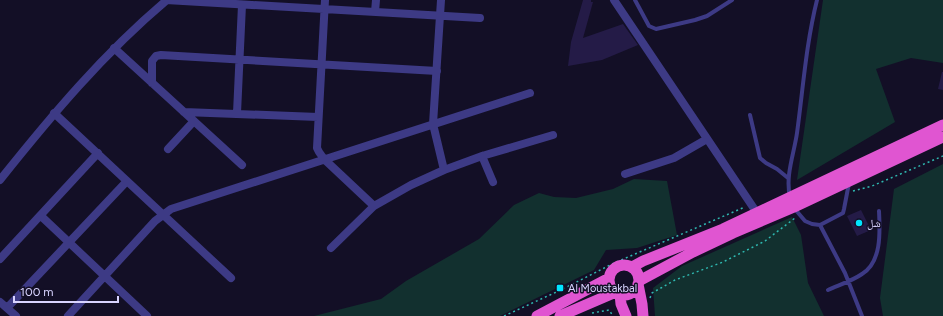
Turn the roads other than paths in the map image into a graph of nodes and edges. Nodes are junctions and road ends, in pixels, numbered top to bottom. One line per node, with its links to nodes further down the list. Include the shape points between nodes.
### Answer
1 (166, 0): 10 (street); 15 (street)
2 (325, 0): 11 (street)
3 (376, 0): 12 (street)
4 (441, 0): 13 (street)
5 (615, 0): 31 (street)
6 (635, 0): 7 (lane, via 649,26 656,29 707,16)
7 (732, 0)
8 (817, 0): 39 (lane, via 806,53)
9 (277, 3): 10 (street); 11 (street)
10 (242, 5): 16 (street)
11 (324, 9): 12 (street); 17 (street)
12 (375, 12): 13 (street)
13 (440, 16): 14 (street); 18 (street)
14 (480, 18)
15 (114, 48): 19 (street); 22 (street)
16 (239, 59): 17 (street); 19 (street, via 158,55 152,61); 23 (street)
17 (321, 64): 18 (street); 25 (street)
18 (437, 71): 27 (street)
19 (152, 83): 21 (street)
20 (530, 93): 27 (street)
21 (184, 112): 23 (street); 26 (street)
22 (54, 113): 33 (street); 40 (street)
23 (237, 113): 25 (street)
24 (750, 115): 39 (lane, via 760,158)
25 (318, 117): 35 (street, via 317,148)
26 (194, 120): 32 (street); 36 (street)
27 (433, 124): 35 (street); 37 (street)
28 (943, 125): 45 (highway)
29 (553, 136): 34 (street)
30 (943, 137): 43 (highway)
31 (706, 139): 38 (street, via 674,158); 46 (street)
32 (168, 149)
33 (98, 153): 41 (street); 49 (street)
34 (482, 156): 37 (street); 42 (street)
35 (324, 160): 44 (street); 48 (street, via 178,206)
36 (242, 165)
37 (444, 170): 44 (street)
38 (625, 174)
39 (788, 178): 45 (lane)
40 (0, 180)
41 (127, 181): 48 (street); 51 (street)
42 (493, 182)
43 (848, 187): 45 (highway); 50 (lane, via 843,213)
44 (374, 206): 52 (street)
45 (795, 206): 46 (highway); 50 (lane, via 805,221); 59 (highway, via 706,246)
46 (754, 209): 54 (highway, via 702,238)
47 (879, 211): 58 (lane, via 876,257 863,274)
48 (163, 214): 55 (street); 56 (street)
49 (41, 216): 51 (street); 53 (street)
50 (820, 225): 58 (lane)
51 (69, 242): 55 (street); 63 (street)
52 (330, 248)
53 (0, 259)
54 (632, 267): 57 (highway, via 616,267); 59 (highway, via 636,271)
55 (104, 276): 65 (street); 66 (street)
56 (231, 278)
57 (609, 278): 61 (highway, via 610,284); 67 (highway)
58 (849, 281): 60 (lane); 71 (lane)
59 (638, 282): 61 (highway, via 631,292); 70 (highway)
60 (828, 290)
61 (618, 293): 68 (highway); 69 (highway)
62 (0, 302): 63 (street)
63 (7, 308): 64 (street)
64 (16, 316)
65 (68, 316)
66 (147, 316)
67 (537, 316)
68 (560, 316)
69 (626, 316)
70 (643, 316)
71 (862, 316)

